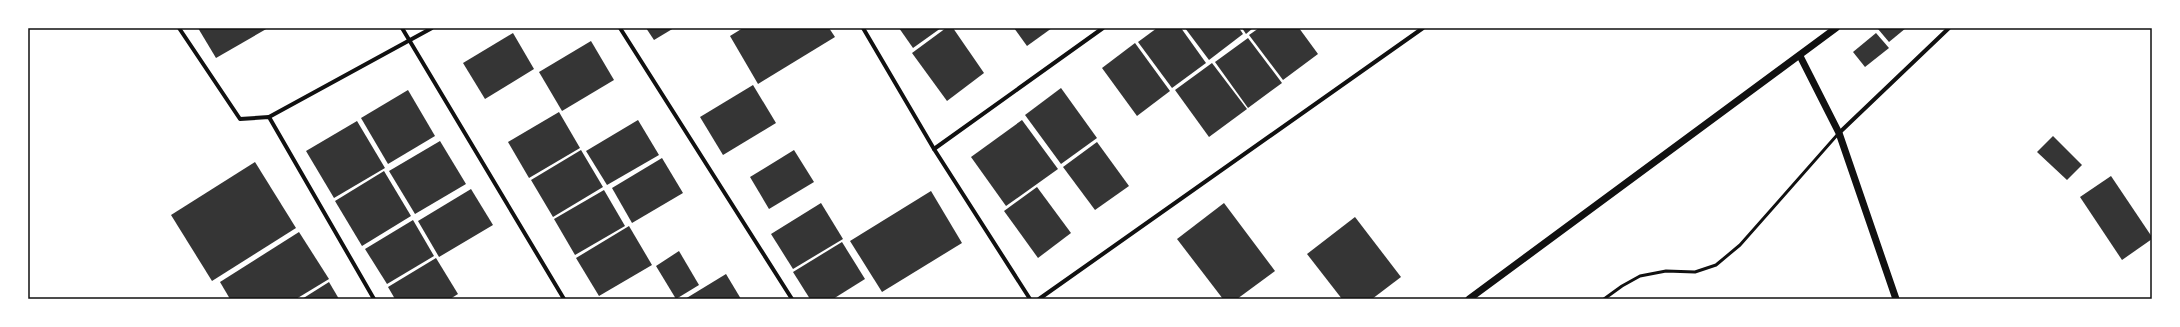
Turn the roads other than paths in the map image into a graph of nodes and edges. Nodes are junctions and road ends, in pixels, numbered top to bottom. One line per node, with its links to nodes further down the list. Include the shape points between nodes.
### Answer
1 (179, 28): 12 (street, via 240,119)
2 (402, 28): 10 (street)
3 (432, 28): 10 (street)
4 (620, 28): 17 (street)
5 (863, 28): 14 (street)
6 (1103, 28): 14 (street)
7 (1423, 28): 19 (street)
8 (1836, 28): 11 (street)
9 (1949, 28): 13 (street)
10 (409, 40): 12 (street); 16 (street)
11 (1800, 56): 13 (street); 20 (street)
12 (269, 116): 15 (street)
13 (1839, 133): 21 (lane, via 1740,245 1716,265 1695,272 1666,271 1640,276); 22 (street)
14 (934, 149): 18 (street)
15 (374, 299)
16 (564, 299)
17 (792, 299)
18 (1030, 299)
19 (1039, 299)
20 (1468, 299)
21 (1604, 299)
22 (1896, 299)

